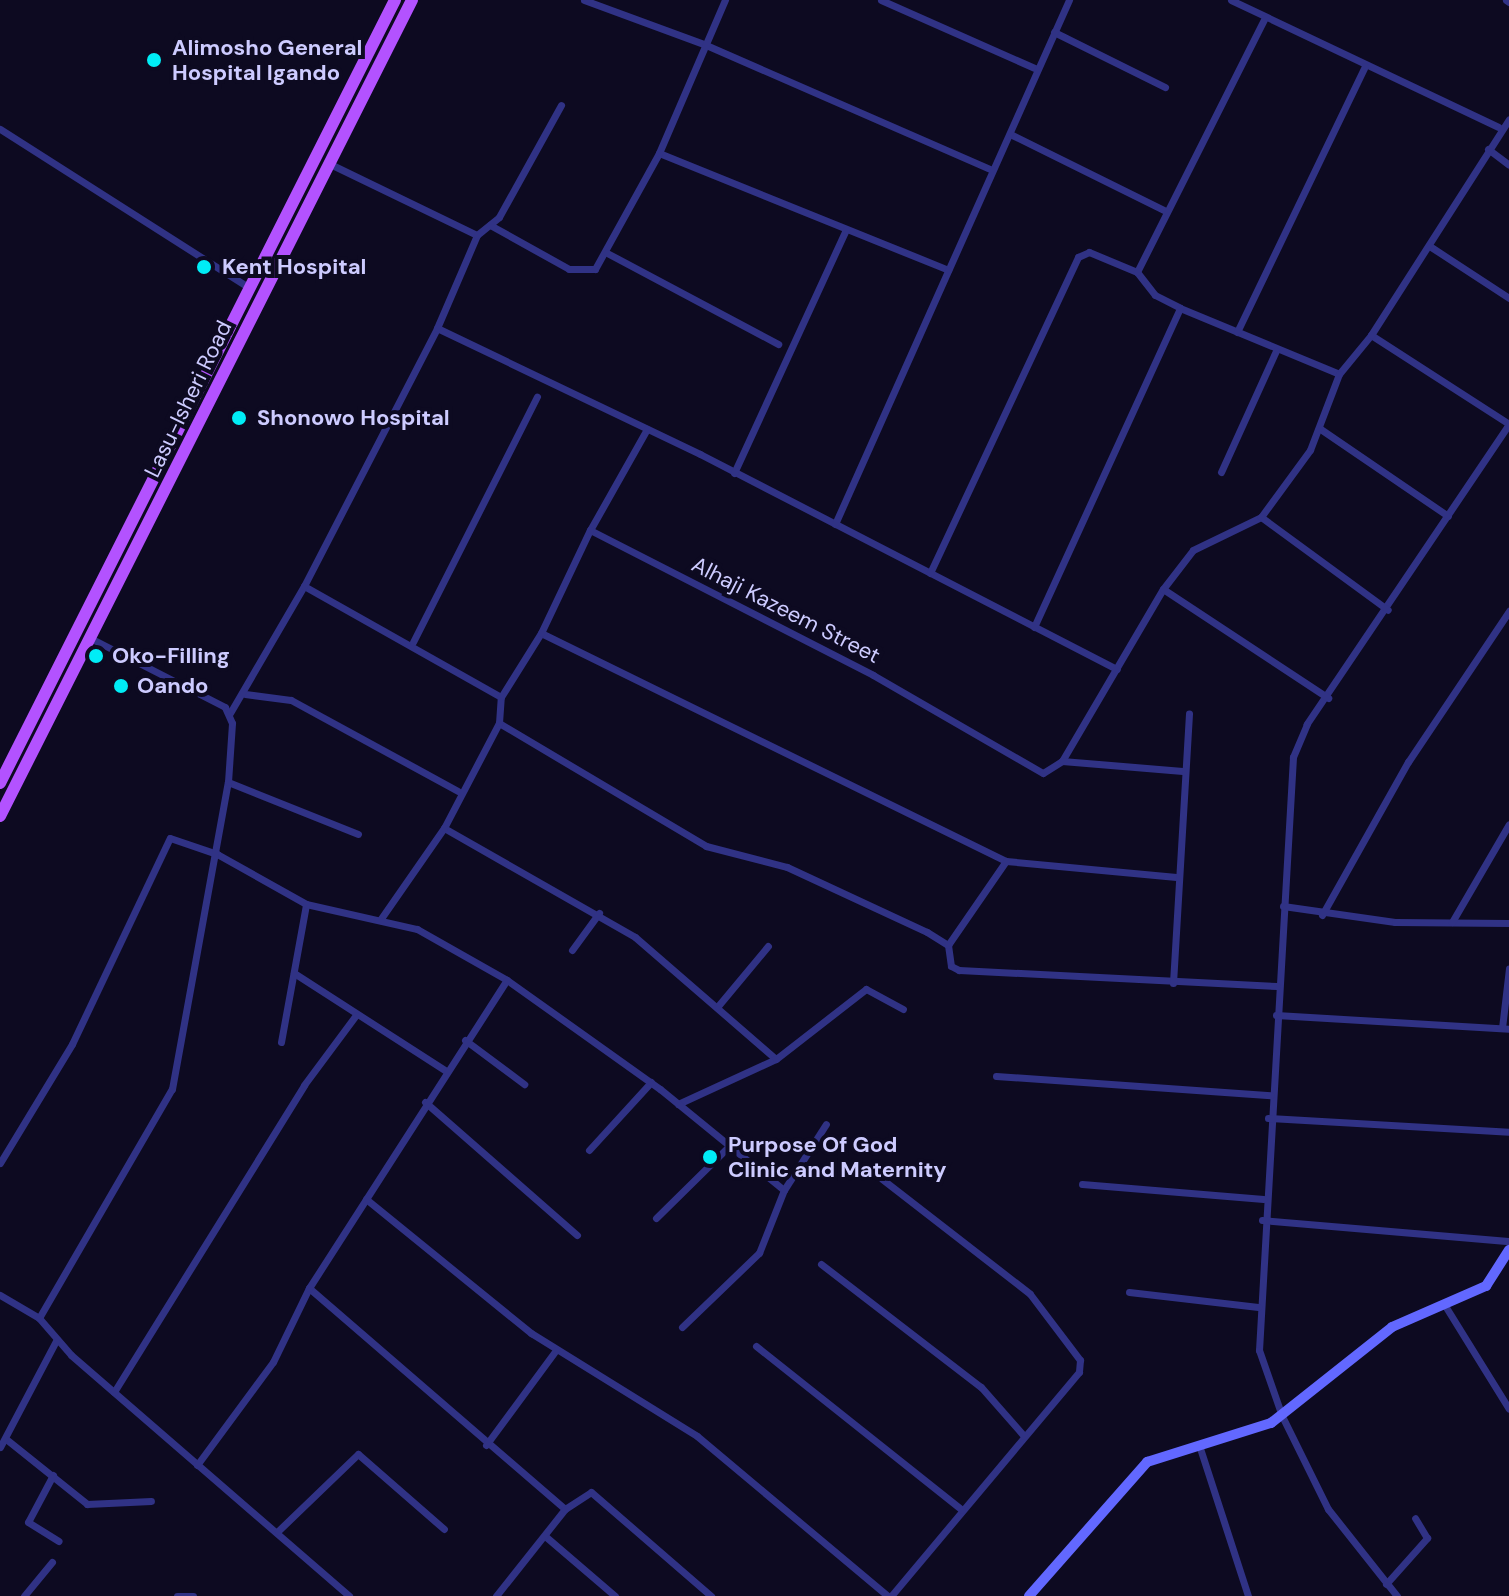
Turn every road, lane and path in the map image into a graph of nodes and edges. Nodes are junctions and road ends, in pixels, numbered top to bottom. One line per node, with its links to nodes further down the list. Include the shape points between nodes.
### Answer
1 (395, 0): 32 (main road, Lasu-Isheri Road)
2 (412, 0): 21 (main road, Lasu-Isheri Road)
3 (725, 0): 10 (street)
4 (881, 0): 12 (street)
5 (1069, 0): 9 (street)
6 (1231, 0): 8 (street)
7 (590, 1): 10 (street)
8 (1265, 17): 11 (street); 24 (street)
9 (1054, 32): 12 (street); 13 (street)
10 (706, 45): 20 (street); 23 (street)
11 (1365, 66): 16 (street); 36 (street)
12 (1037, 69): 18 (street)
13 (1165, 87)
14 (561, 105): 25 (street)
15 (1509, 119): 16 (street)
16 (1498, 127): 19 (street)
17 (0, 129): 32 (street)
18 (1010, 134): 23 (street); 24 (street)
19 (1488, 149): 22 (street); 28 (street)
20 (659, 153): 26 (street); 29 (street)
21 (328, 163): 27 (street); 57 (main road, Lasu-Isheri Road)
22 (1509, 165)
23 (992, 170): 30 (street)
24 (1166, 211): 31 (street)
25 (490, 225): 27 (street); 29 (street, via 569,269 595,269)
26 (846, 230): 30 (street); 45 (street)
27 (477, 235): 35 (street)
28 (1431, 247): 33 (street); 37 (street)
29 (607, 253): 38 (street)
30 (948, 270): 48 (street)
31 (1137, 272): 34 (street, via 1155,295); 50 (street, via 1089,252 1078,257)
32 (250, 288): 69 (main road, Lasu-Isheri Road)
33 (1509, 298)
34 (1180, 308): 36 (street); 55 (street)
35 (437, 328): 43 (street); 51 (street)
36 (1237, 332): 39 (street)
37 (1371, 335): 40 (street); 46 (street, via 1509,424)
38 (778, 344)
39 (1276, 351): 40 (street); 44 (street)
40 (1339, 374): 42 (street)
41 (537, 396): 58 (street)
42 (1319, 428): 46 (street); 47 (street, via 1310,450)
43 (647, 429): 45 (street); 49 (street)
44 (1221, 472)
45 (734, 473): 48 (street)
46 (1448, 516): 53 (street)
47 (1261, 517): 52 (street, via 1200,544); 53 (street)
48 (835, 524): 50 (street)
49 (590, 530): 56 (street); 66 (street, Alhaji Kazeem Street, via 873,675 1029,768 1043,773)
50 (930, 573): 55 (street)
51 (304, 586): 58 (street); 60 (street)
52 (1163, 589): 59 (street); 62 (street)
53 (1388, 610): 62 (street)
54 (1509, 611): 81 (street, via 1408,762)
55 (1034, 627): 59 (street)
56 (541, 633): 61 (street); 76 (street)
57 (90, 638): 63 (street); 71 (main road, Lasu-Isheri Road)
58 (413, 642): 61 (street)
59 (1117, 669): 66 (street)
60 (244, 694): 63 (street); 70 (street, via 291,700)
61 (501, 697): 65 (street)
62 (1328, 698): 79 (street, via 1302,731 1293,757)
63 (230, 713): 68 (street)
64 (1189, 713): 67 (street)
65 (499, 723): 70 (street); 85 (street, via 706,846 787,867)
66 (1062, 761): 67 (street)
67 (1183, 771): 77 (street)
68 (228, 782): 74 (street); 75 (street)
69 (0, 783)
70 (458, 791): 73 (street)
71 (0, 816)
72 (1509, 824): 83 (street)
73 (444, 828): 80 (street); 82 (street)
74 (358, 834)
75 (217, 854): 78 (street); 113 (street, via 177,839 167,843 72,1044); 130 (street, via 192,957 172,1089)
76 (1006, 861): 77 (street); 85 (street)
77 (1176, 877): 91 (street)
78 (306, 904): 82 (street); 89 (street)
79 (1283, 906): 81 (street); 92 (street)
80 (599, 913): 87 (street); 93 (street)
81 (1322, 915): 83 (street)
82 (380, 920): 90 (street, via 417,929)
83 (1452, 922): 84 (street)
84 (1509, 923)
85 (948, 945): 91 (street, via 951,966 959,970)
86 (768, 946): 93 (street)
87 (572, 950)
88 (1509, 968): 97 (street)
89 (294, 973): 95 (street); 99 (street)
90 (507, 980): 98 (street); 103 (street)
91 (1173, 983): 92 (street)
92 (1277, 986): 96 (street)
93 (718, 1006): 100 (street)
94 (903, 1009): 100 (street, via 866,989)
95 (356, 1015): 101 (street); 135 (street, via 287,1111)
96 (1276, 1015): 97 (street); 105 (street)
97 (1506, 1028)
98 (465, 1040): 101 (street); 104 (street)
99 (281, 1042)
100 (776, 1059): 107 (street)
101 (446, 1071): 106 (street)
102 (996, 1076): 105 (street)
103 (651, 1082): 107 (street); 112 (street)
104 (524, 1084)
105 (1270, 1095): 108 (street)
106 (425, 1102): 117 (street); 121 (street)
107 (678, 1104): 111 (street)
108 (1268, 1118): 110 (street); 118 (street)
109 (826, 1124): 116 (street)
110 (1509, 1132)
111 (729, 1146): 116 (street); 119 (street)
112 (589, 1150)
113 (0, 1163)
114 (882, 1179): 138 (street, via 1030,1294 1080,1360 1079,1372)
115 (1082, 1184): 118 (street)
116 (784, 1190): 131 (street, via 759,1253)
117 (366, 1199): 125 (street); 134 (street)
118 (1263, 1199): 120 (street)
119 (656, 1218)
120 (1262, 1220): 122 (street); 129 (street)
121 (577, 1235)
122 (1509, 1241)
123 (1509, 1250): 128 (street, via 1486,1286)
124 (821, 1264): 138 (street, via 981,1387)
125 (309, 1288): 140 (street); 143 (street, via 273,1362)
126 (1129, 1292): 129 (street)
127 (0, 1295): 130 (street)
128 (1444, 1304): 136 (street); 137 (street, via 1392,1327)
129 (1258, 1307): 137 (street, via 1259,1350)
130 (39, 1318): 132 (street)
131 (682, 1327)
132 (56, 1341): 135 (street); 139 (street)
133 (756, 1346): 147 (street)
134 (556, 1350): 140 (street); 162 (street, via 697,1436)
135 (114, 1392): 143 (street)
136 (1509, 1409)
137 (1282, 1416): 141 (street); 154 (street, via 1328,1509)
138 (1024, 1436): 147 (street)
139 (6, 1439): 142 (street); 144 (street)
140 (486, 1445): 146 (street)
141 (1199, 1445): 163 (street, via 1147,1462); 164 (street)
142 (0, 1447)
143 (197, 1465): 150 (street)
144 (53, 1475): 145 (street, via 87,1504); 152 (street, via 28,1522)
145 (151, 1501)
146 (565, 1509): 151 (street); 161 (street, via 591,1492)
147 (962, 1510): 162 (street)
148 (1415, 1518): 154 (street, via 1427,1538)
149 (444, 1529): 150 (street, via 358,1454)
150 (278, 1531): 158 (street)
151 (545, 1536): 159 (street); 160 (street)
152 (59, 1541)
153 (52, 1562): 155 (street)
154 (1386, 1584): 165 (street)
155 (24, 1596)
156 (177, 1596): 157 (street)
157 (193, 1596)
158 (349, 1596)
159 (496, 1596)
160 (615, 1596)
161 (711, 1596)
162 (889, 1596)
163 (1029, 1596)
164 (1248, 1596)
165 (1397, 1596)

